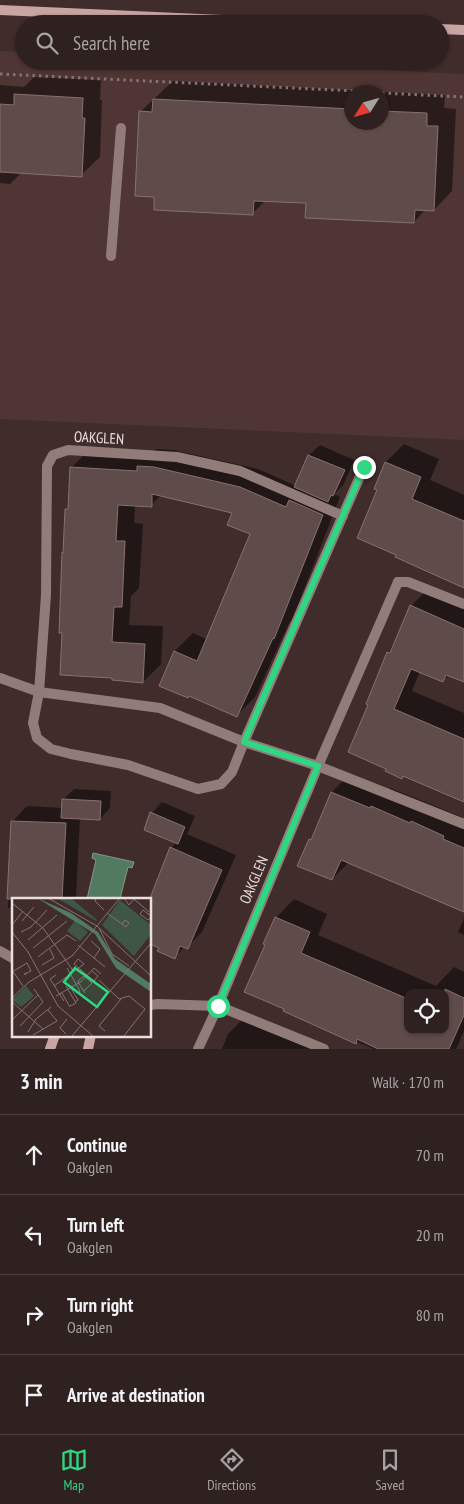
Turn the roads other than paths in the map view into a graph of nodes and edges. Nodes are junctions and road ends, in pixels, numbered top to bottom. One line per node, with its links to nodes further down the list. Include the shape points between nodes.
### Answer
1 (0, 10): 2 (main road)
2 (111, 15)
3 (449, 29): 4 (main road)
4 (464, 30)
5 (121, 128): 6 (street)
6 (111, 256)
7 (364, 467): 8 (street)
8 (343, 516): 11 (street, OAKGLEN, via 240,472 177,457 68,450 53,455 47,466 46,595); 12 (street)
9 (464, 604): 13 (street, OAKGLEN, via 408,582 398,582)
10 (0, 678): 11 (street)
11 (39, 692): 12 (street, via 160,708); 12 (street, OAKGLEN, via 34,723 36,738 51,749 128,765 198,789 221,784 232,772)
12 (244, 742): 13 (street)
13 (318, 766): 14 (street); 18 (street, OAKGLEN)
14 (464, 824)
15 (0, 951): 16 (street)
16 (12, 958)
17 (151, 1005): 18 (street)
18 (218, 1006): 23 (street, OAKGLEN); 24 (street)
19 (55, 1036): 21 (main road)
20 (91, 1036): 22 (main road)
21 (50, 1049)
22 (88, 1049)
23 (198, 1049)
24 (324, 1049)

